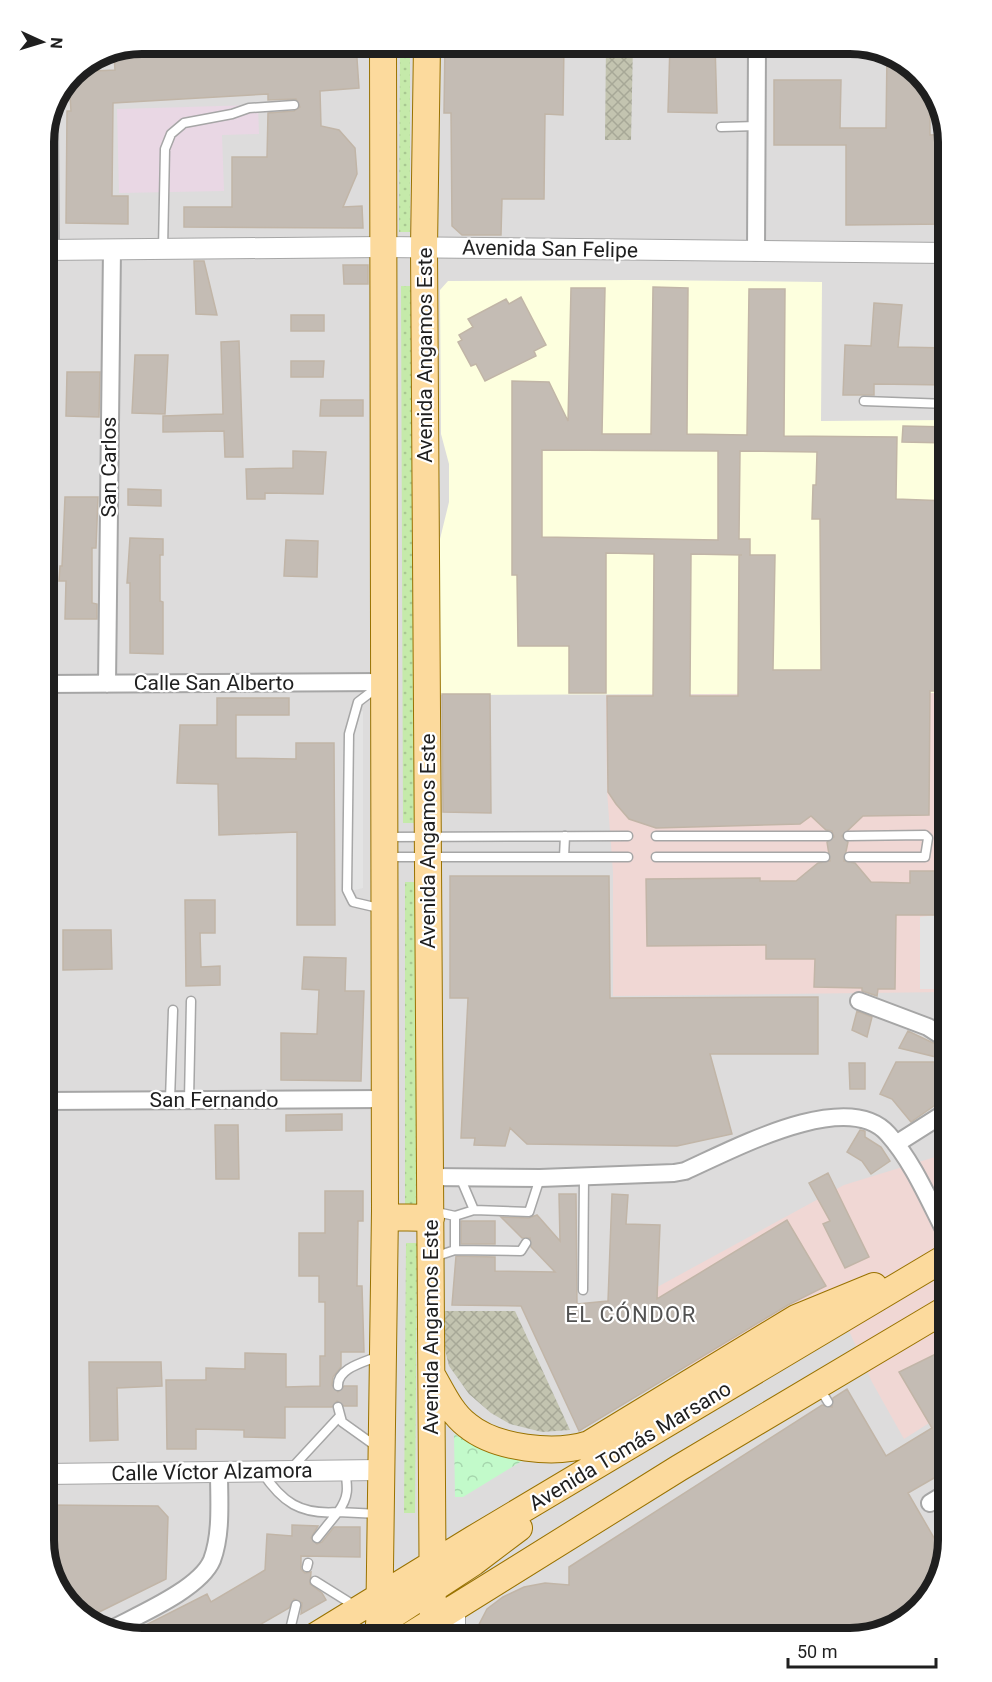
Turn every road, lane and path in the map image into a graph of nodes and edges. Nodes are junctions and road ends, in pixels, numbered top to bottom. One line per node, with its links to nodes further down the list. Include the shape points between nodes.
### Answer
1 (382, 54): 7 (main road, Avenida Angamos Este)
2 (427, 54): 8 (main road, Avenida Angamos Este)
3 (757, 54): 5 (street)
4 (294, 105): 11 (lane, via 249,108 184,123 171,134 165,149)
5 (757, 126): 6 (lane); 12 (street)
6 (721, 127)
7 (383, 247): 8 (street, Avenida San Felipe); 11 (street, Avenida San Felipe); 16 (main road, Avenida Angamos Este)
8 (424, 248): 12 (street, Avenida San Felipe); 25 (main road, Avenida Angamos Este)
9 (112, 249): 10 (street, Avenida San Felipe); 11 (street, Avenida San Felipe); 18 (street, San Carlos)
10 (54, 250)
11 (163, 250)
12 (756, 252): 13 (street, Avenida San Felipe)
13 (938, 253)
14 (864, 401): 15 (lane)
15 (938, 404)
16 (384, 682): 18 (street, Calle San Alberto); 24 (main road, Avenida Angamos Este); 31 (lane, via 358,702 349,734 347,890 352,902)
17 (54, 684): 18 (street, Calle San Alberto)
18 (107, 684)
19 (565, 836): 20 (lane); 25 (lane); 26 (lane)
20 (628, 836)
21 (656, 836): 22 (lane)
22 (828, 836)
23 (848, 836): 30 (lane, via 928,838 925,857)
24 (384, 847): 25 (lane); 25 (lane); 31 (main road, Avenida Angamos Este)
25 (428, 847): 26 (lane); 44 (main road, Avenida Angamos Este)
26 (564, 857): 27 (lane)
27 (628, 857)
28 (656, 857): 29 (lane)
29 (825, 857)
30 (849, 857)
31 (384, 909): 36 (main road, Avenida Angamos Este)
32 (191, 1001): 38 (lane)
33 (859, 1001): 35 (street)
34 (173, 1010): 37 (lane)
35 (938, 1034)
36 (384, 1099): 38 (street, San Fernando); 48 (main road, Avenida Angamos Este)
37 (170, 1100): 38 (street, San Fernando); 39 (street, San Fernando)
38 (189, 1100)
39 (54, 1101)
40 (938, 1117): 41 (street)
41 (896, 1144): 43 (street, via 878,1126 828,1117 788,1126 685,1171); 49 (street)
42 (460, 1176): 44 (street); 45 (street); 46 (lane)
43 (584, 1176): 45 (street); 55 (lane)
44 (430, 1177): 47 (main road, Avenida Angamos Este)
45 (540, 1178): 46 (lane, via 529,1214)
46 (474, 1210): 47 (lane)
47 (439, 1215): 48 (main road); 51 (lane); 52 (main road, Avenida Angamos Este)
48 (385, 1217): 57 (main road, Avenida Angamos Este)
49 (938, 1220)
50 (526, 1243): 51 (lane, via 520,1251)
51 (455, 1250): 52 (lane)
52 (431, 1258): 58 (main road, Avenida Angamos Este)
53 (938, 1262): 54 (main road, Avenida Tomás Marsano)
54 (926, 1269): 58 (main road, via 796,1318 589,1444 574,1449 536,1449 476,1431 455,1414); 73 (main road, Avenida Tomás Marsano, via 612,1457 474,1562)
55 (583, 1290)
56 (938, 1315): 76 (main road, Avenida Tomás Marsano, via 824,1394 679,1468)
57 (382, 1354): 59 (lane, via 343,1372); 62 (main road, Avenida Angamos Este)
58 (431, 1373): 73 (main road, Avenida Angamos Este)
59 (338, 1386)
60 (338, 1407): 61 (lane)
61 (339, 1417): 62 (lane); 64 (lane)
62 (381, 1459): 63 (street, Calle Víctor Alzamora); 71 (main road, Avenida Angamos Este)
63 (345, 1470): 64 (street, Calle Víctor Alzamora); 70 (lane, via 348,1492)
64 (288, 1471): 66 (street, Calle Víctor Alzamora)
65 (219, 1472): 66 (street, Calle Víctor Alzamora); 67 (street, Calle Víctor Alzamora); 78 (street, via 219,1528 211,1560 198,1580)
66 (261, 1472): 70 (lane, via 289,1503 306,1510)
67 (54, 1474)
68 (938, 1498): 69 (street)
69 (930, 1503)
70 (338, 1512): 71 (lane); 72 (lane)
71 (380, 1514): 77 (main road, Avenida Angamos Este)
72 (319, 1535)
73 (433, 1577): 77 (main road); 81 (main road, Avenida Angamos Este)
74 (315, 1581): 77 (lane)
75 (296, 1605): 79 (lane)
76 (455, 1606): 82 (main road, Avenida Tomás Marsano); 83 (street)
77 (374, 1618): 80 (main road)
78 (119, 1624)
79 (290, 1628)
80 (343, 1628)
81 (433, 1628)
82 (434, 1628)
83 (455, 1628)

